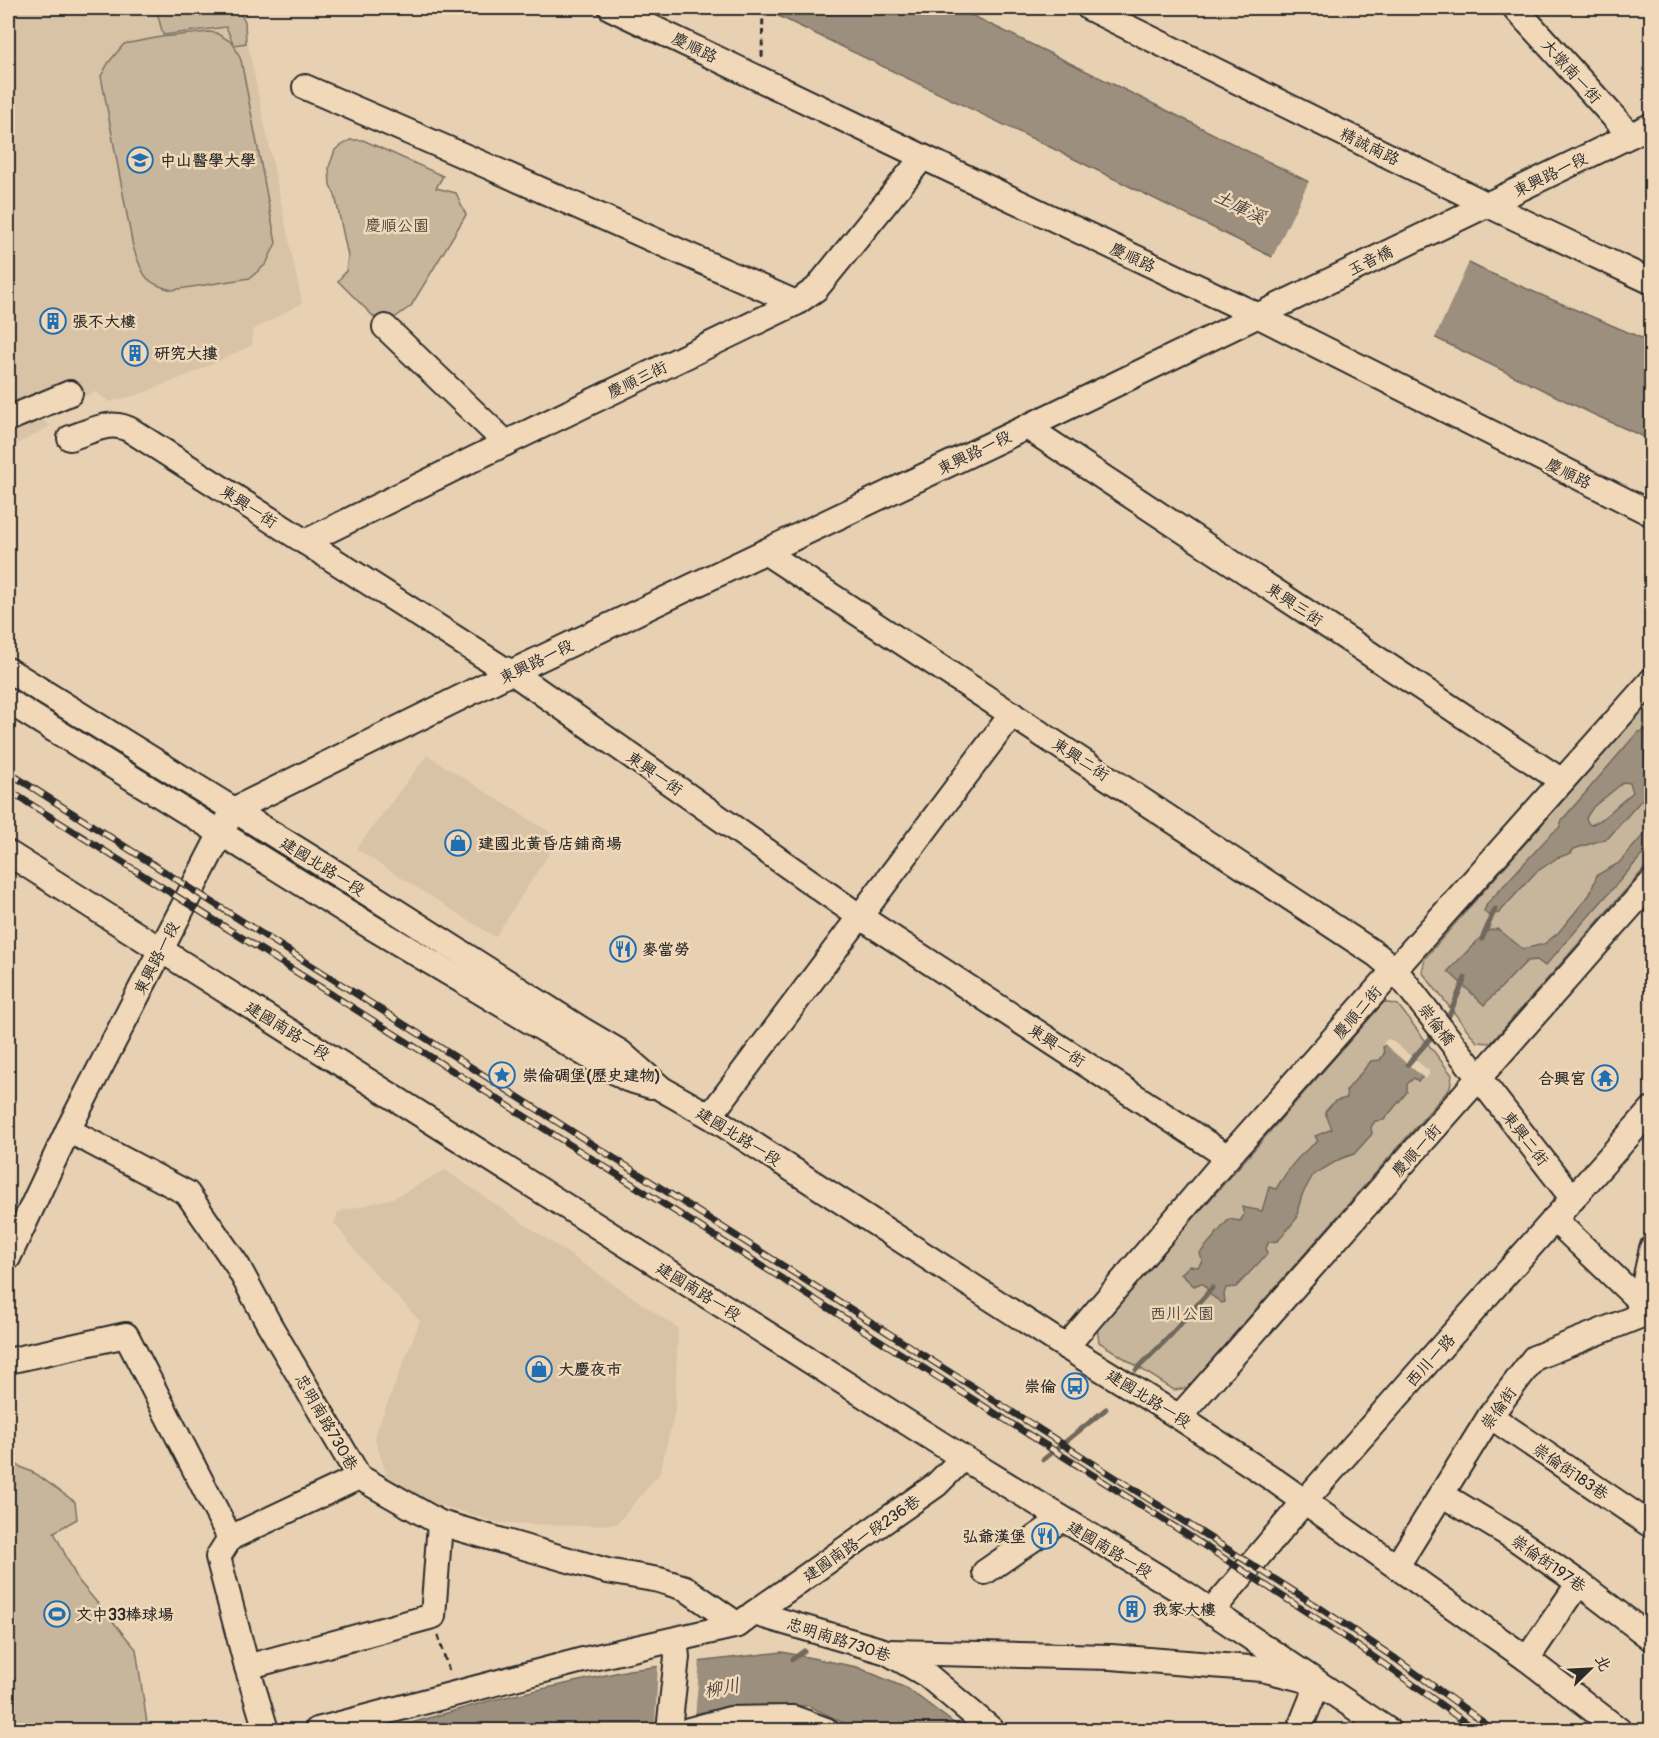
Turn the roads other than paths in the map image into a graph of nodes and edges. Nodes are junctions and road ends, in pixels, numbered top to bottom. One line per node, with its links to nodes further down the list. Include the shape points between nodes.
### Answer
1 (611, 8): 7 (street, 慶順路)
2 (1089, 8): 8 (street, 精誠南路)
3 (1515, 8): 6 (street, 大墩南一街)
4 (305, 87): 12 (street)
5 (1652, 124): 6 (street, 東興路一段)
6 (1630, 135): 8 (street, 東興路一段)
7 (923, 157): 12 (street, 慶順三街, via 816,288); 13 (street, 慶順路)
8 (1488, 205): 9 (street, 東興路一段); 10 (street, 精誠南路)
9 (1447, 222): 11 (street, 玉音橋)
10 (1652, 282)
11 (1292, 298): 13 (street, 東興路一段)
12 (796, 303): 19 (street, 慶順三街)
13 (1257, 315): 17 (street, 東興路一段); 20 (street, 慶順路)
14 (385, 327): 19 (street)
15 (70, 393): 16 (street)
16 (8, 419)
17 (1027, 427): 22 (street, 東興路一段); 28 (street, 東興三街)
18 (70, 438): 21 (street, 東興一街, via 122,425)
19 (506, 443): 21 (street, 慶順三街)
20 (1652, 514)
21 (305, 542): 24 (street, 東興一街)
22 (765, 552): 24 (street, 東興路一段); 27 (street, 東興二街)
23 (8, 670): 29 (street, 建國北路一段)
24 (512, 672): 29 (street, 東興路一段); 33 (street, 東興一街)
25 (1652, 680): 28 (street, 慶順二街)
26 (8, 701): 30 (street, 建國北路一段)
27 (1012, 714): 33 (street); 35 (street, 東興二街)
28 (1563, 781): 35 (street, 慶順二街)
29 (233, 810): 30 (street, 東興路一段); 37 (street, 建國北路一段, via 620,1052)
30 (221, 833): 34 (street, 東興路一段); 37 (street, 建國北路一段, via 627,1079)
31 (8, 853): 34 (street, 建國南路一段)
32 (1652, 882): 36 (street, 慶順一街)
33 (859, 916): 39 (street); 41 (street, 東興一街)
34 (160, 949): 40 (street, 東興路一段); 51 (street, 建國南路一段)
35 (1394, 970): 36 (street, 崇倫橋); 41 (street, 慶順二街)
36 (1480, 1078): 42 (street, 東興二街); 50 (street, 慶順一街)
37 (662, 1089): 39 (street, 建國北路一段)
38 (1652, 1109): 42 (street, 西川一路)
39 (710, 1116): 47 (street, 建國北路一段)
40 (68, 1130): 45 (street, 東興路一段); 52 (street, 忠明南路730巷, via 187,1193 237,1265)
41 (1228, 1158): 47 (street, 慶順二街)
42 (1573, 1199): 43 (street, 西川一路)
43 (1554, 1220): 46 (street); 54 (street, 西川一路)
44 (1652, 1248): 46 (street)
45 (8, 1258)
46 (1646, 1311): 49 (street, 崇倫街, via 1534,1358)
47 (1066, 1347): 50 (street, 建國北路一段)
48 (8, 1361): 58 (street, via 126,1335)
49 (1492, 1415): 53 (street, 崇倫街); 57 (street, 崇倫街183巷)
50 (1179, 1417): 54 (street, 建國北路一段)
51 (960, 1456): 55 (street, 建國南路一段); 63 (street, 建國南路一段236巷, via 936,1485)
52 (359, 1477): 56 (street, 忠明南路730巷); 58 (street)
53 (1441, 1494): 59 (street, 崇倫街); 61 (street, 崇倫街197巷)
54 (1304, 1502): 59 (street, 建國北路一段); 62 (street, 西川一路)
55 (1062, 1519): 60 (street); 62 (street, 建國南路一段)
56 (440, 1523): 63 (street, 忠明南路730巷, via 607,1571 685,1588); 68 (street, via 433,1616)
57 (1652, 1526)
58 (230, 1538): 68 (street, via 218,1557)
59 (1397, 1566): 67 (street, 建國北路一段)
60 (985, 1572)
61 (1579, 1583): 64 (street, 崇倫街197巷); 67 (street)
62 (1211, 1612): 69 (street, 建國南路一段)
63 (746, 1619): 65 (street, 忠明南路730巷); 66 (street, 忠明南路730巷)
64 (1652, 1639)
65 (676, 1649): 71 (street, 忠明南路730巷, via 579,1661); 72 (street)
66 (887, 1652): 69 (street, via 1111,1657 1262,1669); 75 (street, 忠明南路730巷, via 927,1675)
67 (1527, 1659): 78 (street, 建國北路一段)
68 (247, 1667): 70 (street)
69 (1318, 1683): 76 (street); 77 (street, 建國南路一段)
70 (266, 1731)
71 (317, 1731)
72 (669, 1731)
73 (689, 1731): 74 (street, via 730,1719 793,1718)
74 (826, 1731)
75 (992, 1731)
76 (1299, 1731)
77 (1388, 1731)
78 (1619, 1731)

